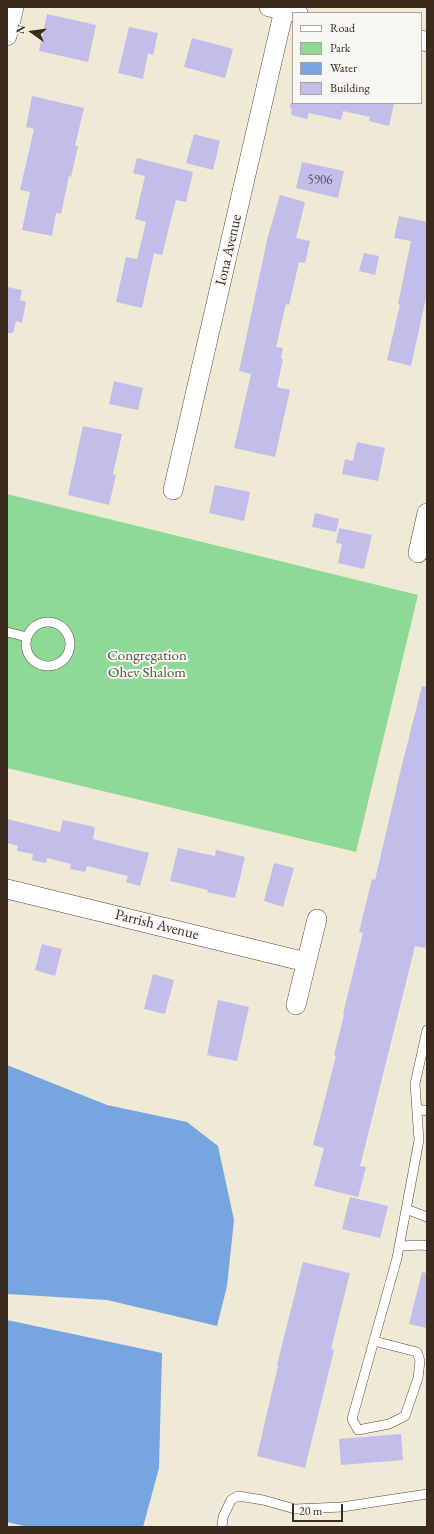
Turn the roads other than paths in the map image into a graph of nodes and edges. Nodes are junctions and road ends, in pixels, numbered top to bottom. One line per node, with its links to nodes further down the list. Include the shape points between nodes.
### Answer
1 (14, 7): 3 (street)
2 (284, 10): 4 (street, Iona Avenue)
3 (7, 36)
4 (174, 490)
5 (427, 513): 6 (street)
6 (418, 553)
7 (7, 632): 8 (lane)
8 (27, 637): 8 (lane, via 27,651 30,657 41,665 55,665 61,662 69,650 68,635 58,624 43,622 30,631)
9 (7, 889): 11 (street, Parrish Avenue)
10 (317, 919): 11 (street)
11 (306, 962): 12 (street)
12 (296, 1005)
13 (427, 1030): 14 (lane, via 415,1084)
14 (417, 1109): 15 (lane); 16 (lane, via 419,1140)
15 (427, 1111)
16 (406, 1209): 17 (lane); 18 (lane)
17 (427, 1217)
18 (400, 1246): 19 (lane); 20 (lane)
19 (427, 1246)
20 (374, 1340): 20 (lane, via 417,1352 420,1361 418,1378 405,1416 389,1424 358,1430 352,1419)
21 (427, 1494): 22 (lane, via 342,1507 294,1509 238,1496 231,1500 223,1517)
22 (222, 1527)

